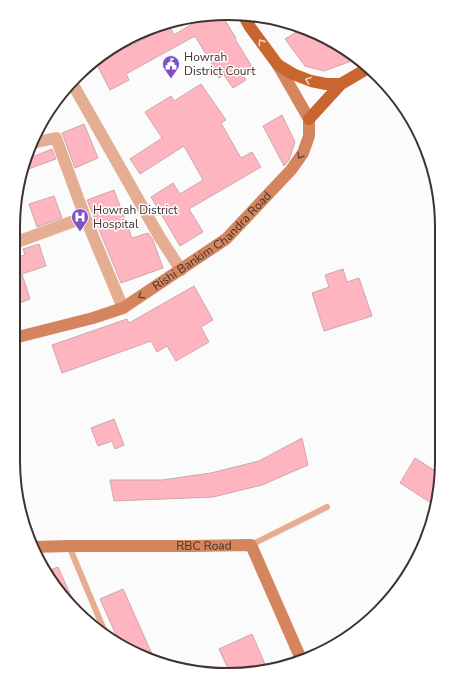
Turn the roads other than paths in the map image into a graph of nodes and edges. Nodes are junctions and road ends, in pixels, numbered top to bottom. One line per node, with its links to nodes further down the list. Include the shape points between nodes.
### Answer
1 (247, 21): 2 (main road, one-way to 1)
2 (278, 65): 4 (main road, one-way to 2, via 310,81); 6 (main road)
3 (364, 71): 4 (main road)
4 (341, 84): 6 (main road)
5 (74, 88): 10 (street)
6 (309, 119): 10 (main road, Rishi Bankim Chandra Road, one-way to 10, via 309,136 303,153 291,170 226,239)
7 (39, 142): 8 (street, via 56,138)
8 (85, 217): 9 (street); 11 (street)
9 (20, 241)
10 (181, 270): 11 (main road, Rishi Bankim Chandra Road, one-way to 11)
11 (122, 308): 12 (main road, Rishi Bankim Chandra Road)
12 (20, 336)
13 (327, 507): 14 (lane)
14 (251, 545): 15 (main road, RBC Road); 18 (main road)
15 (68, 546): 16 (main road, RBC Road); 17 (lane)
16 (39, 547)
17 (102, 626)
18 (299, 655)

